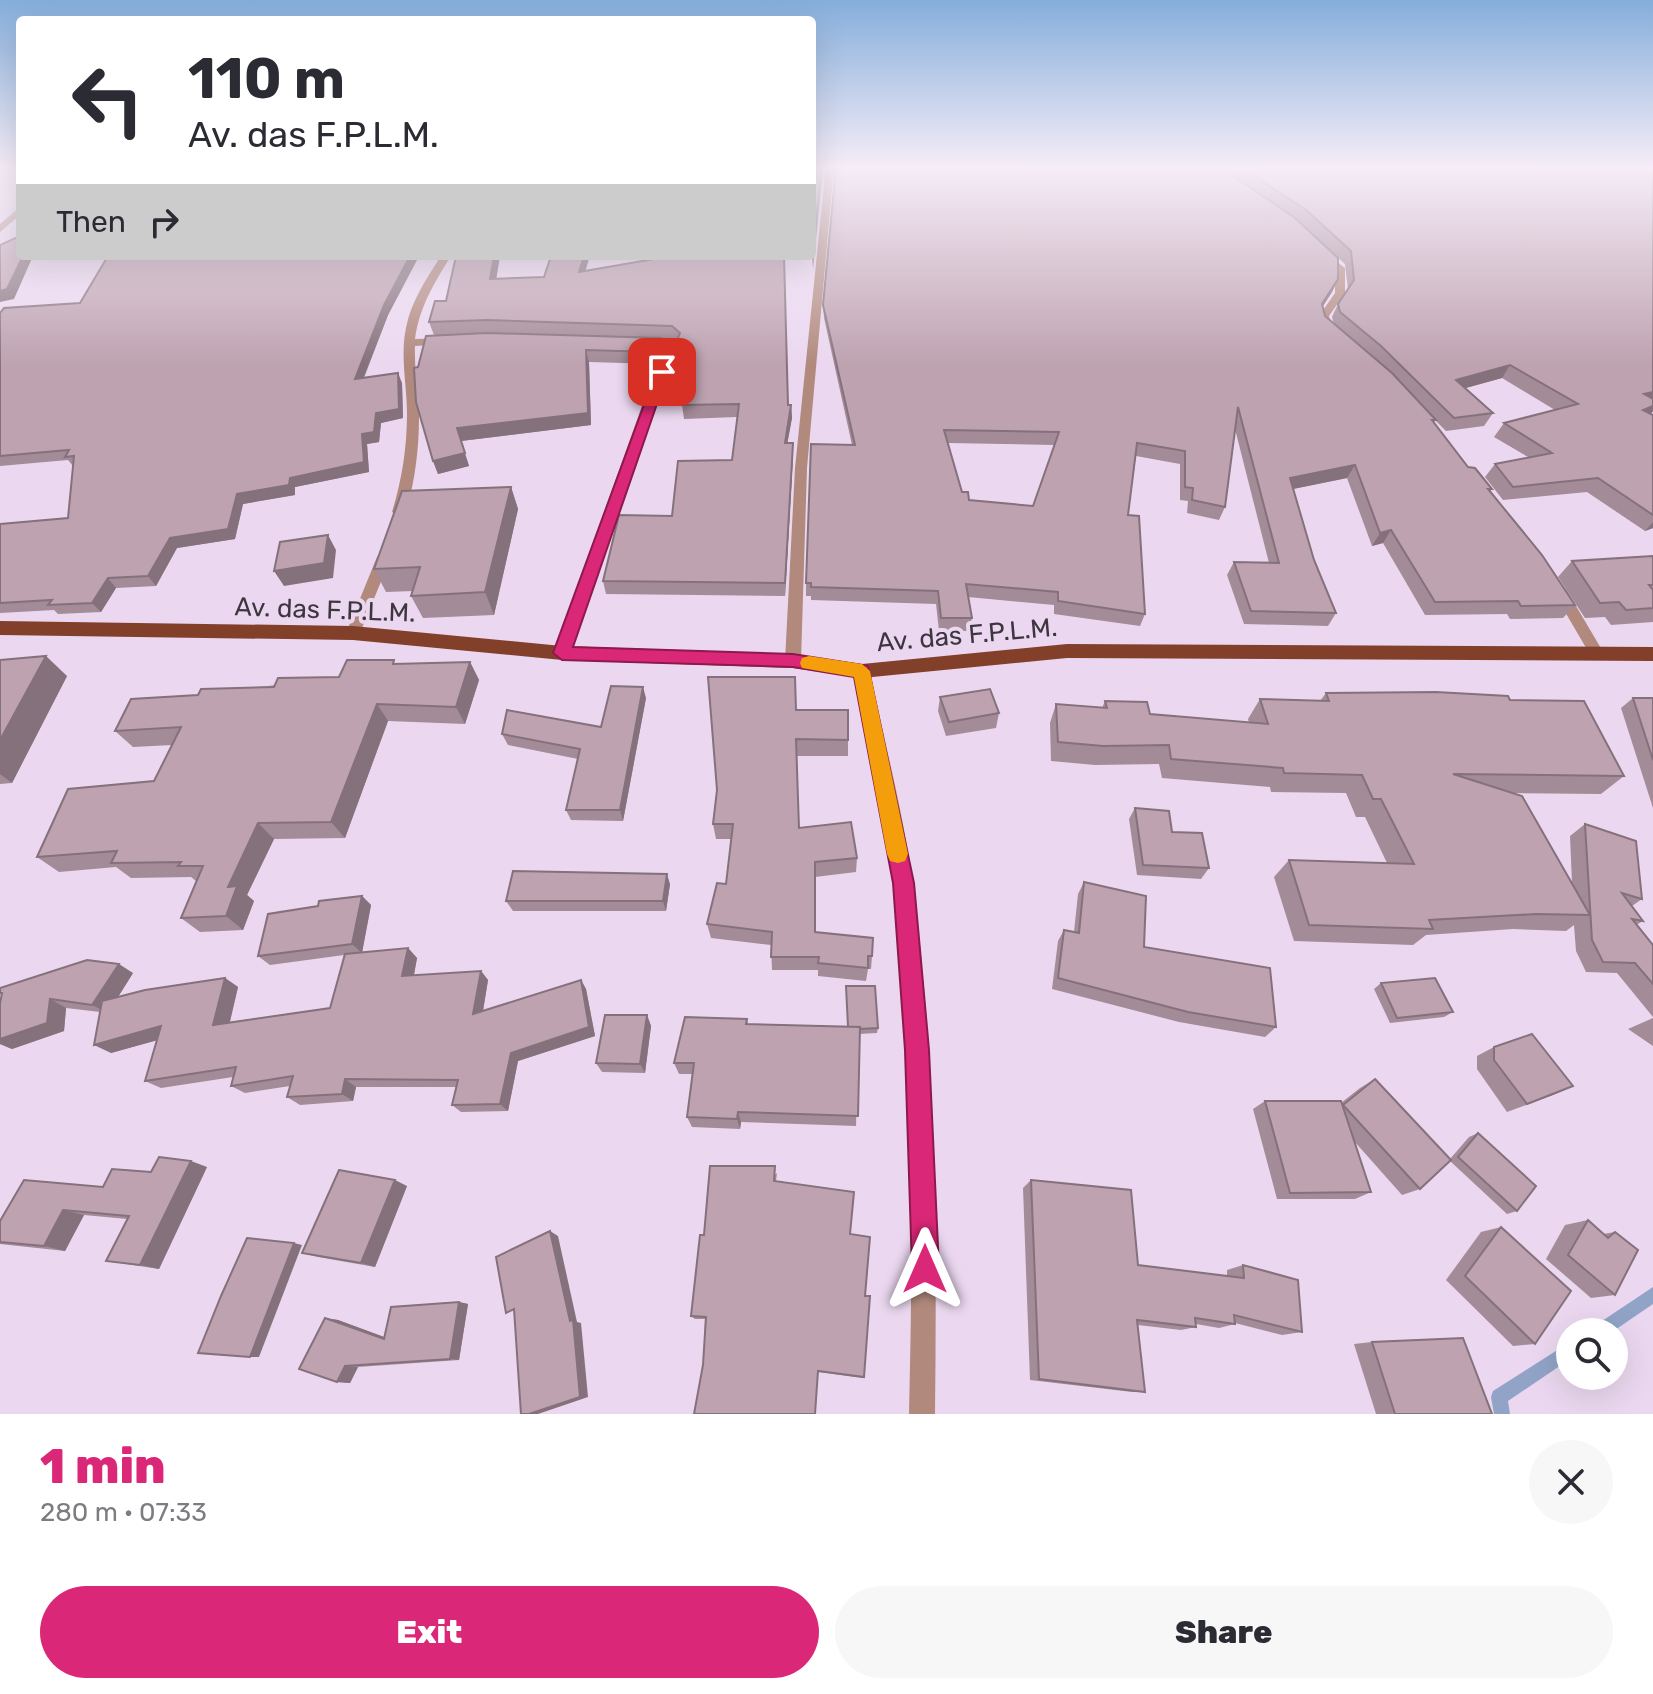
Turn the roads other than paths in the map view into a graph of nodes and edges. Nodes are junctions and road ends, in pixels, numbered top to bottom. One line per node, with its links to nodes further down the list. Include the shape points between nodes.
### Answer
1 (824, 233): 16 (street, via 801,468)
2 (1317, 249): 4 (street, via 1340,268 1340,293 1324,316 1326,327)
3 (444, 260): 7 (street, via 419,301)
4 (1337, 336)
5 (464, 340): 7 (street)
6 (629, 342): 13 (street, via 674,345)
7 (409, 343): 8 (street, via 411,458)
8 (393, 530)
9 (389, 543): 12 (street)
10 (1556, 585): 14 (street)
11 (0, 628): 12 (main road, Av. das F.P.L.M.)
12 (353, 633): 13 (main road, Av. das F.P.L.M.)
13 (562, 653): 16 (main road, Av. das F.P.L.M.)
14 (1597, 654): 15 (main road, Av. das F.P.L.M.); 17 (main road, Av. das F.P.L.M., via 1067,651)
15 (1653, 654)
16 (793, 661): 17 (main road, Av. das F.P.L.M.)
17 (862, 671): 18 (street, via 903,883 913,1004 926,1240)
18 (922, 1414)

